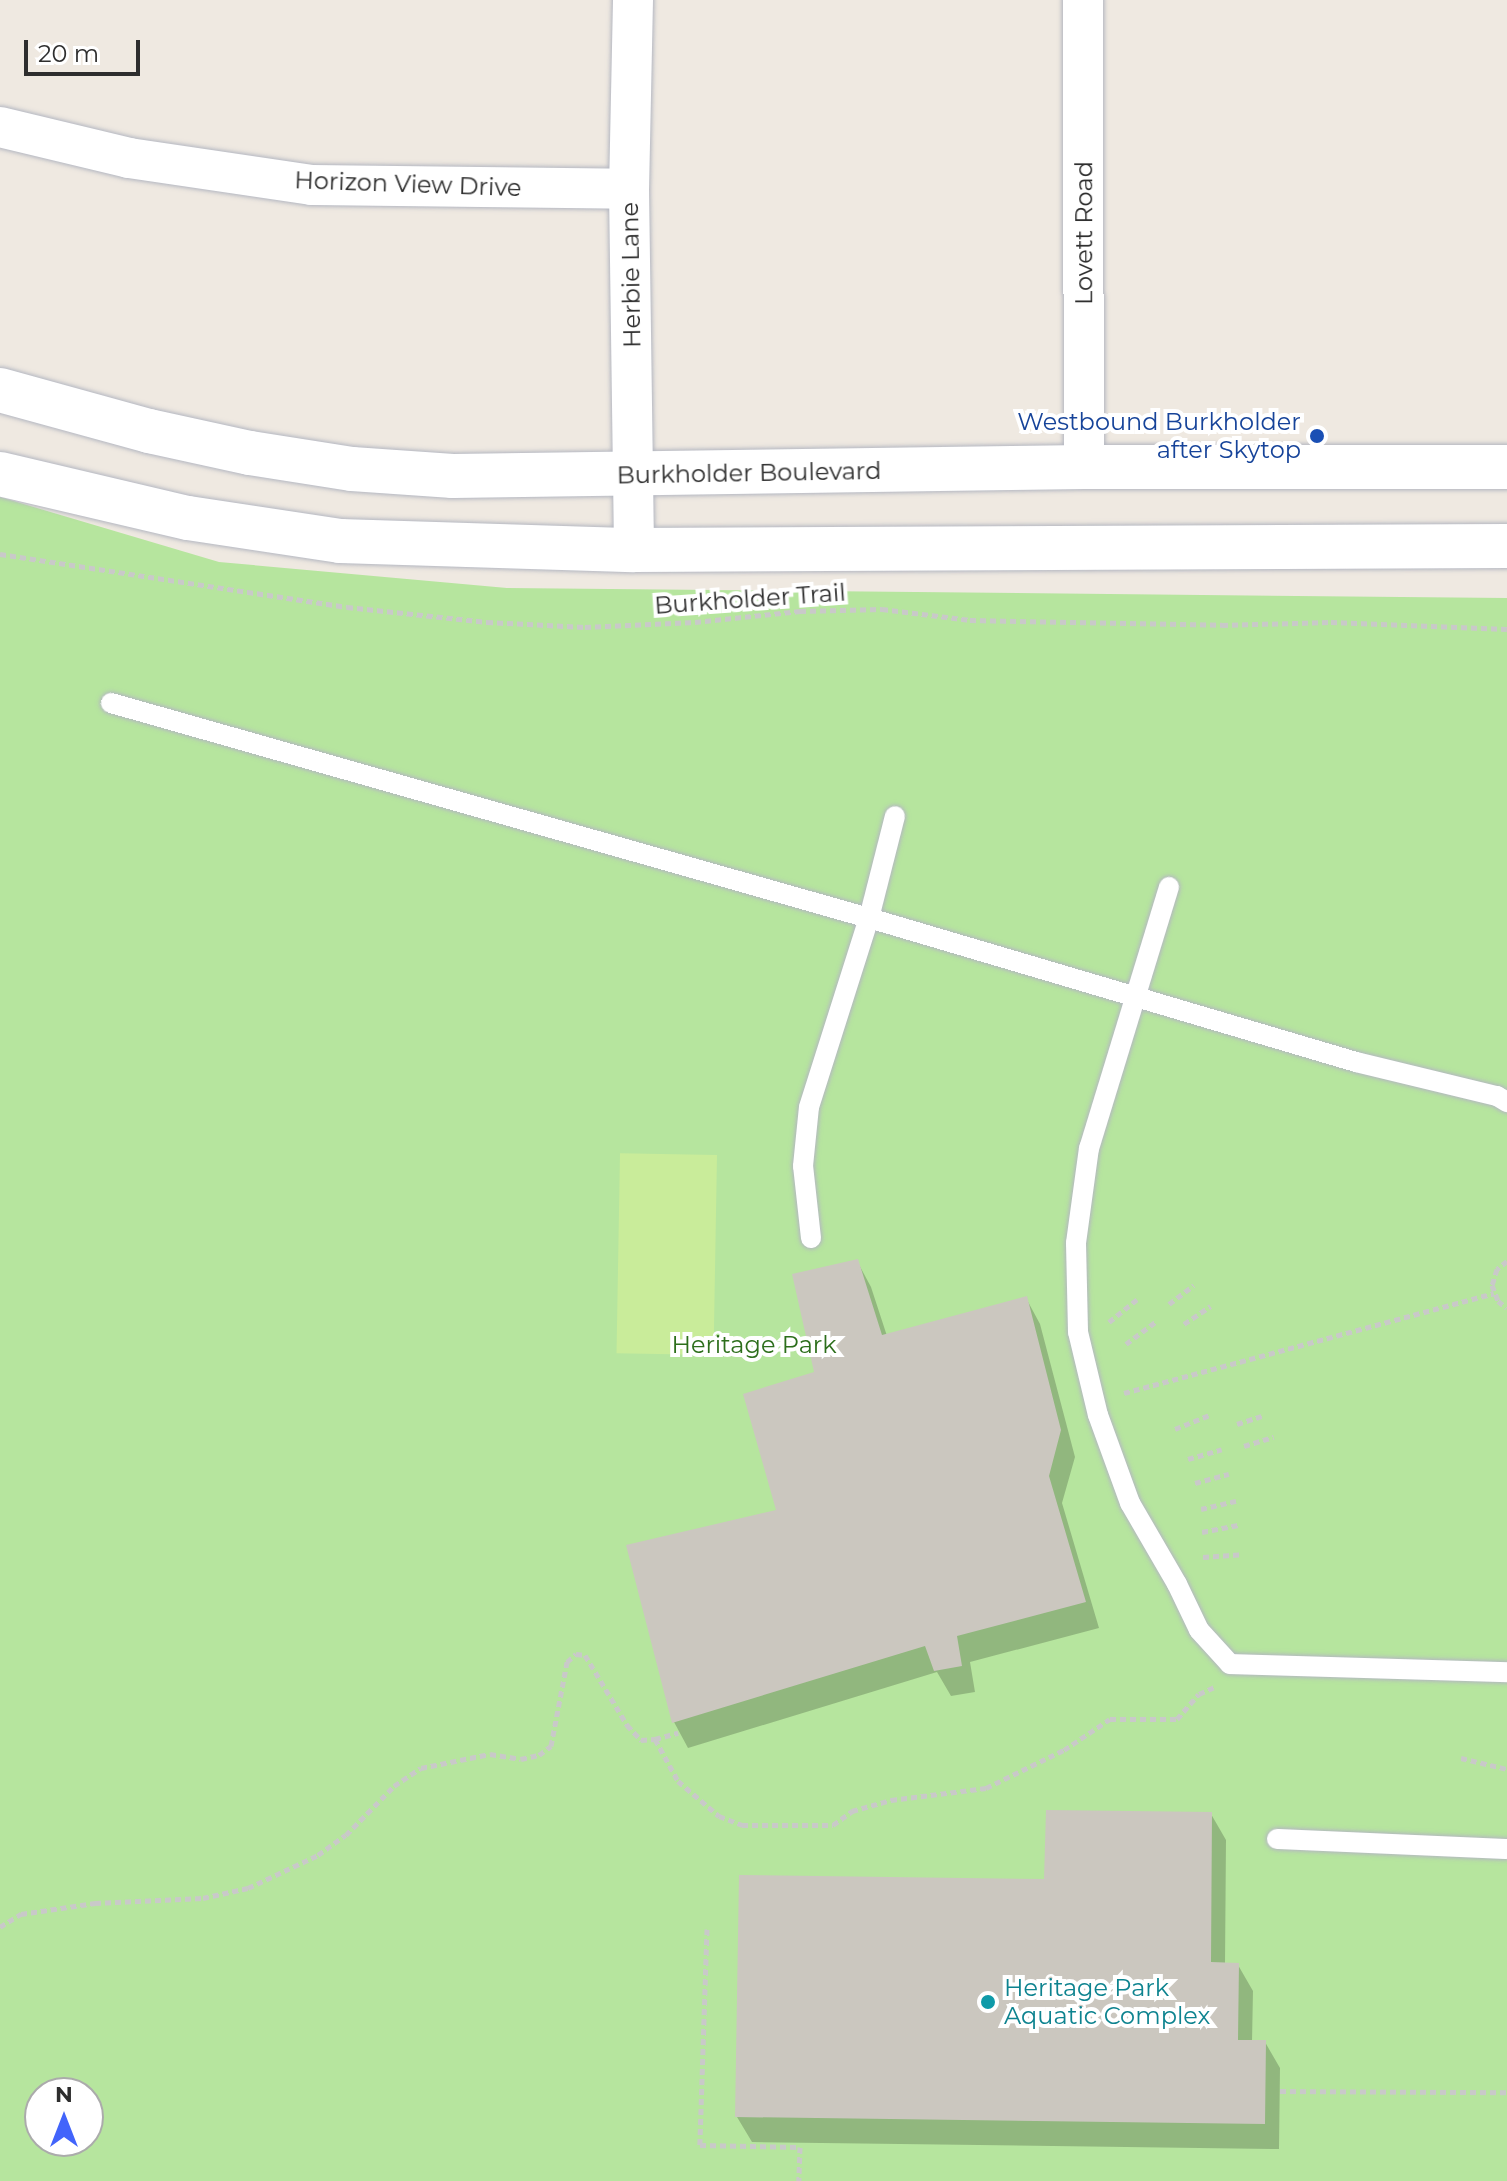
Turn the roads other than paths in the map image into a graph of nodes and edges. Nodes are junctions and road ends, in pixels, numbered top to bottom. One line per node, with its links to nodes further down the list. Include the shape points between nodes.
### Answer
1 (633, 0): 4 (street, Herbie Lane)
2 (1083, 0): 6 (street, Lovett Road)
3 (0, 127): 4 (street, Horizon View Drive, via 129,158 312,185)
4 (629, 189): 9 (street, Herbie Lane)
5 (0, 390): 9 (main road, Burkholder Boulevard, via 149,431 352,469 453,476)
6 (1084, 467): 7 (main road, Burkholder Boulevard); 9 (main road, Burkholder Boulevard)
7 (1507, 467)
8 (0, 474): 11 (main road, via 188,518 340,541)
9 (634, 476): 11 (street, Herbie Lane)
10 (1507, 546): 11 (main road)
11 (634, 550)
12 (111, 703): 15 (lane)
13 (895, 816): 15 (lane)
14 (1169, 887): 16 (lane)
15 (869, 918): 16 (lane); 18 (lane, via 809,1107 803,1166)
16 (1137, 998): 17 (lane); 19 (lane, via 1089,1148 1076,1243 1078,1332 1130,1503 1199,1630 1230,1664)
17 (1507, 1102)
18 (811, 1238)
19 (1507, 1672)
20 (1277, 1839): 21 (lane)
21 (1507, 1849)

